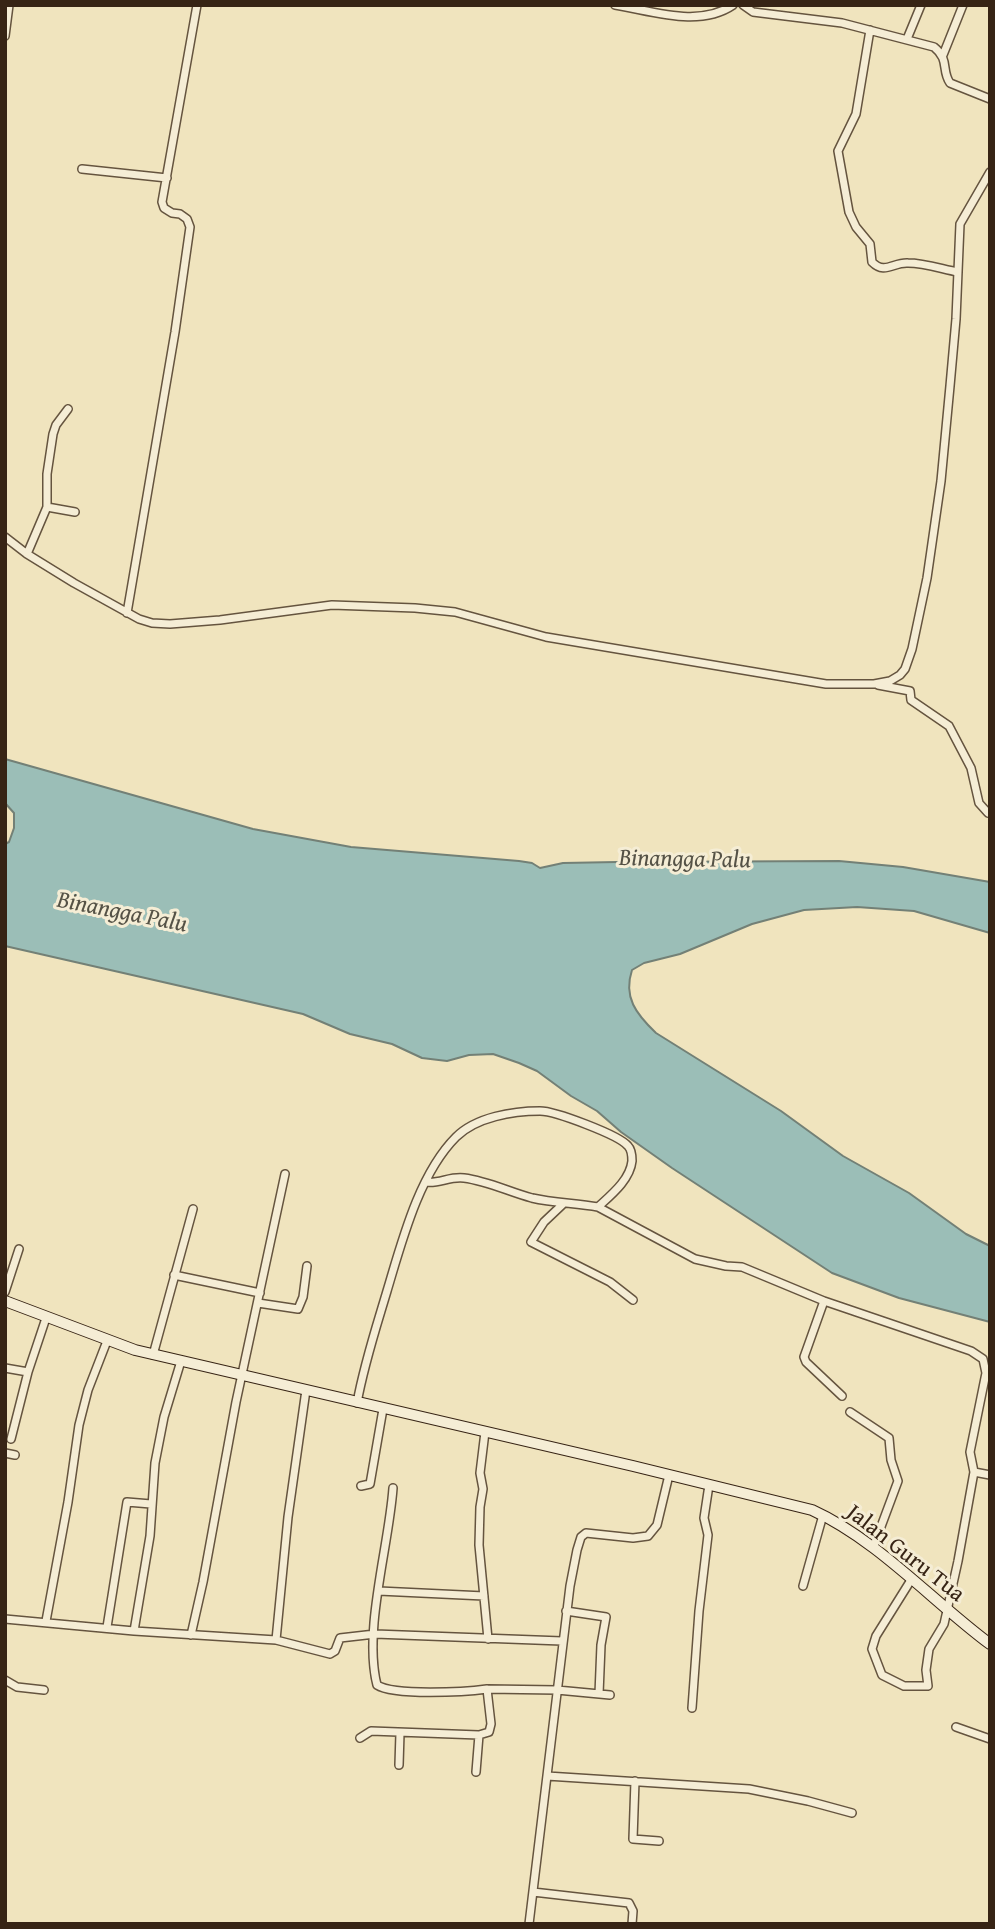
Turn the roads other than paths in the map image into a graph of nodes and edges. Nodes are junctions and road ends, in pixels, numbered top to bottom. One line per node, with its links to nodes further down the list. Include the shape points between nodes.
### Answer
1 (9, 5): 10 (street)
2 (197, 5): 16 (street)
3 (615, 5): 8 (street)
4 (733, 5): 8 (street, via 708,17)
5 (743, 5): 9 (street, via 753,12 829,20)
6 (921, 5): 11 (street)
7 (963, 5): 12 (street)
8 (637, 7)
9 (870, 30): 11 (street); 17 (street, via 856,114 838,151 849,212 870,244 872,262 877,266 888,269 909,263)
10 (5, 36)
11 (907, 39): 12 (street, via 934,47)
12 (943, 55): 13 (street, via 950,83)
13 (990, 99)
14 (82, 169): 16 (street)
15 (990, 172): 17 (street, via 961,224)
16 (167, 178): 23 (street, via 164,208 187,219 190,227)
17 (958, 272): 24 (street, via 943,467 927,578 905,669 890,681)
18 (68, 409): 19 (street, via 52,434)
19 (47, 507): 20 (street); 22 (street)
20 (75, 512)
21 (5, 537): 22 (street)
22 (27, 554): 23 (street)
23 (127, 613): 24 (street, via 170,624 332,605 415,608 455,612 546,637 683,662 826,684)
24 (874, 684): 25 (street, via 910,691 911,700 944,720 971,768 976,796)
25 (988, 813)
26 (285, 1174): 35 (street)
27 (426, 1182): 28 (street, via 464,1178); 29 (street, via 449,1146 468,1128 516,1112 544,1111 589,1126 629,1147 630,1168 621,1185); 50 (street, via 369,1344)
28 (563, 1204): 29 (street); 36 (street, via 531,1242 610,1282)
29 (598, 1207): 38 (street, via 695,1259 743,1267)
30 (193, 1209): 33 (street)
31 (19, 1249): 34 (street)
32 (307, 1266): 39 (street, via 298,1309)
33 (174, 1275): 35 (street); 42 (street)
34 (5, 1292)
35 (260, 1293): 39 (street)
36 (633, 1300)
37 (5, 1301): 40 (main road, Jalan Guru Tua)
38 (824, 1301): 46 (street, via 971,1351 983,1359); 49 (street, via 804,1357)
39 (258, 1303): 47 (street)
40 (46, 1318): 41 (main road, Jalan Guru Tua); 45 (street)
41 (107, 1341): 42 (main road, Jalan Guru Tua); 73 (street, via 79,1425)
42 (153, 1355): 43 (main road, Jalan Guru Tua)
43 (181, 1361): 47 (main road, Jalan Guru Tua); 63 (street, via 164,1417)
44 (5, 1367): 45 (street)
45 (28, 1372): 54 (street)
46 (988, 1373): 57 (street, via 970,1452)
47 (242, 1375): 48 (main road, Jalan Guru Tua); 77 (street)
48 (306, 1390): 50 (main road, Jalan Guru Tua); 79 (street)
49 (842, 1396)
50 (357, 1403): 51 (main road, Jalan Guru Tua)
51 (383, 1409): 53 (main road, Jalan Guru Tua); 61 (street, via 370,1484)
52 (850, 1412): 65 (street, via 889,1438 898,1477)
53 (485, 1432): 58 (main road, Jalan Guru Tua); 69 (street, via 479,1545)
54 (11, 1439)
55 (5, 1453): 56 (street)
56 (15, 1455)
57 (974, 1472): 59 (street); 71 (street)
58 (669, 1475): 60 (main road, Jalan Guru Tua); 70 (street, via 657,1525 648,1536 590,1532 581,1537)
59 (990, 1475)
60 (709, 1485): 64 (main road, Jalan Guru Tua); 88 (street)
61 (360, 1486)
62 (393, 1488): 68 (street)
63 (151, 1504): 74 (street, via 127,1502); 75 (street)
64 (823, 1515): 65 (main road, Jalan Guru Tua); 67 (street)
65 (873, 1548): 66 (main road, Jalan Guru Tua)
66 (911, 1580): 71 (main road, Jalan Guru Tua); 71 (street, via 872,1649 882,1675 904,1686 928,1686 929,1649)
67 (803, 1586)
68 (379, 1591): 69 (street); 76 (street)
69 (484, 1596): 78 (street)
70 (566, 1611): 80 (street); 86 (street, via 606,1617)
71 (947, 1611): 81 (main road, Jalan Guru Tua)
72 (5, 1619): 73 (street)
73 (46, 1621): 74 (street)
74 (107, 1627): 75 (street)
75 (134, 1631): 77 (street)
76 (375, 1634): 78 (street); 79 (street, via 340,1638 330,1654); 83 (street, via 374,1668 380,1688)
77 (191, 1635): 79 (street)
78 (488, 1639): 80 (street)
79 (276, 1640)
80 (562, 1641): 85 (street)
81 (990, 1644)
82 (5, 1680): 84 (street, via 17,1687)
83 (487, 1689): 85 (street); 92 (street, via 491,1728)
84 (44, 1690)
85 (557, 1690): 86 (street); 98 (street)
86 (599, 1694): 87 (street)
87 (610, 1695)
88 (692, 1708)
89 (956, 1727): 94 (street)
90 (400, 1733): 91 (street); 93 (street, via 371,1731); 96 (street)
91 (439, 1733): 92 (street); 95 (street)
92 (479, 1735): 97 (street)
93 (360, 1738)
94 (990, 1739)
95 (438, 1742)
96 (399, 1765)
97 (476, 1772)
98 (547, 1776): 99 (street); 102 (street)
99 (635, 1781): 100 (street, via 768,1791); 101 (street, via 633,1839)
100 (852, 1813)
101 (659, 1841)
102 (533, 1892): 103 (street); 104 (street, via 629,1903)
103 (529, 1924)
104 (632, 1924)

